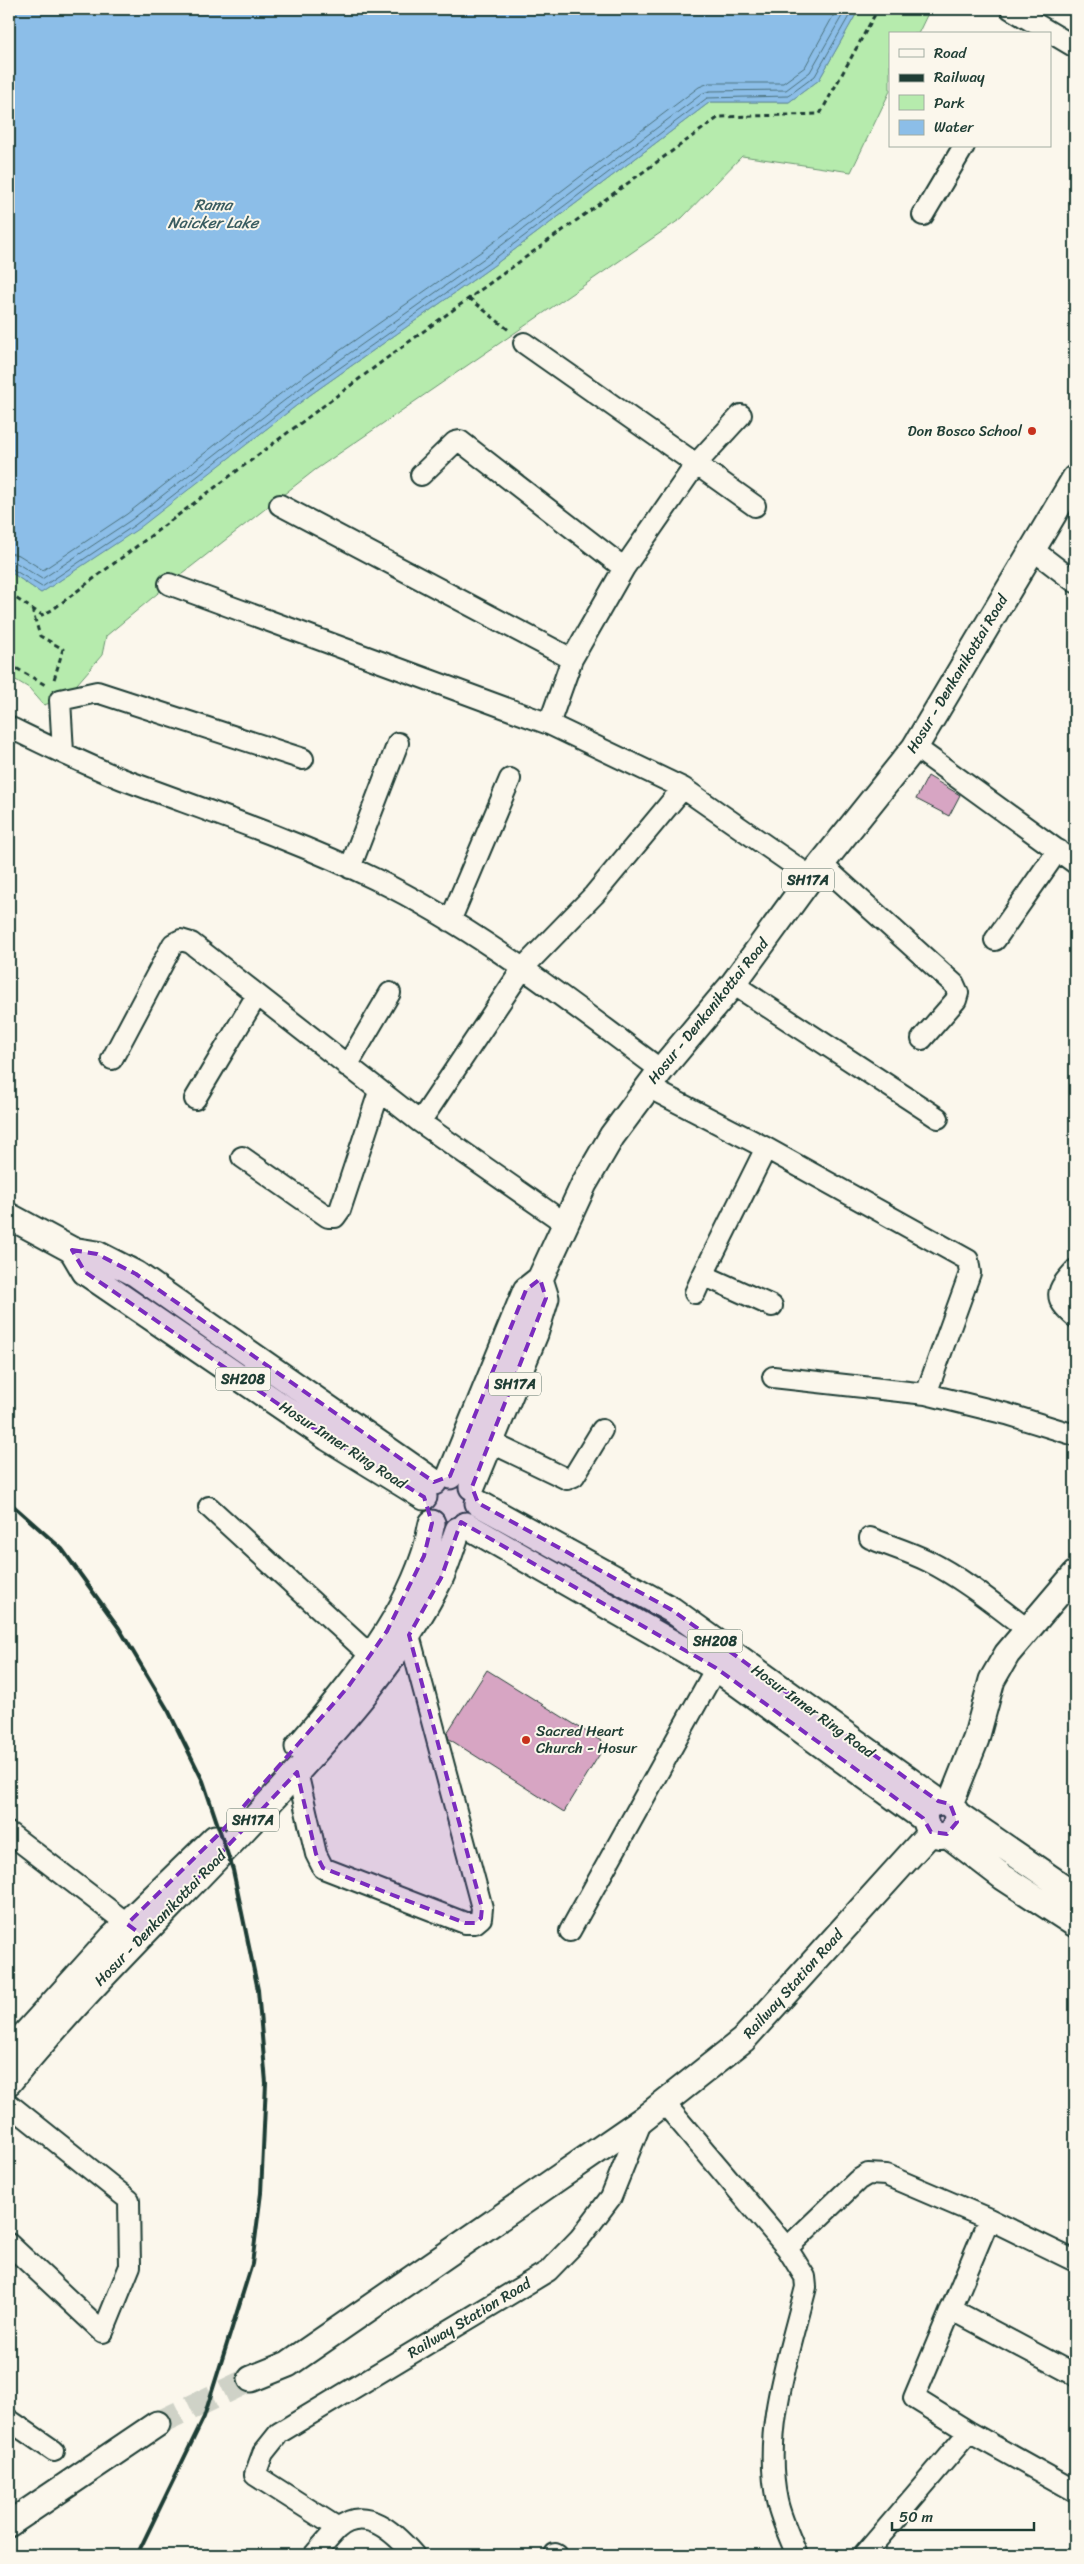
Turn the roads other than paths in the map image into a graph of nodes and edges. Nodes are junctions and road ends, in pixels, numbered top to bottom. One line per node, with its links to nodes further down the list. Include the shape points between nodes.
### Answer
1 (1011, 9): 2 (street)
2 (1033, 28)
3 (1052, 36): 4 (street)
4 (1075, 46)
5 (963, 148): 6 (street)
6 (923, 215)
7 (524, 342): 9 (street)
8 (740, 415): 9 (street)
9 (696, 464): 13 (street); 15 (street)
10 (421, 475): 15 (street, via 455,442 460,441)
11 (1075, 478): 14 (main road, Hosur - Denkanikottai Road / SH17A)
12 (280, 505): 18 (street)
13 (755, 506)
14 (1032, 549): 16 (street); 22 (main road, Hosur - Denkanikottai Road / SH17A)
15 (624, 568): 18 (street)
16 (1075, 582)
17 (169, 584): 19 (street)
18 (572, 658): 19 (street)
19 (549, 724): 26 (street)
20 (9, 727): 23 (street)
21 (398, 743): 29 (street)
22 (915, 747): 27 (street); 30 (main road, Hosur - Denkanikottai Road / SH17A)
23 (63, 752): 24 (street, via 60,700 96,692); 29 (street, via 121,778 280,836)
24 (303, 759)
25 (510, 780): 31 (street)
26 (684, 788): 30 (street); 33 (street, via 594,895)
27 (1058, 850): 28 (street); 32 (street)
28 (1075, 863)
29 (350, 868): 31 (street)
30 (816, 870): 34 (main road, Hosur - Denkanikottai Road / SH17A); 37 (street, via 954,984 958,993 956,1000)
31 (450, 921): 33 (street)
32 (995, 940)
33 (523, 968): 40 (street); 44 (street)
34 (734, 984): 40 (main road, Hosur - Denkanikottai Road / SH17A); 43 (street)
35 (390, 993): 39 (street)
36 (257, 995): 38 (street, via 191,943 181,940 174,944); 39 (street); 42 (street)
37 (922, 1039)
38 (112, 1059)
39 (347, 1066): 41 (street)
40 (655, 1078): 45 (street); 48 (main road, Hosur - Denkanikottai Road / SH17A, via 596,1162)
41 (380, 1092): 44 (street); 46 (street, via 335,1217 328,1217)
42 (195, 1099)
43 (938, 1118)
44 (420, 1122): 48 (street)
45 (766, 1148): 50 (street); 56 (street, via 968,1260 970,1273)
46 (242, 1157)
47 (9, 1216): 60 (main road, Hosur Inner Ring Road / SH208, via 72,1250 97,1254 136,1274)
48 (566, 1224): 51 (main road, Hosur - Denkanikottai Road / SH17A)
49 (1075, 1270): 54 (street, via 1060,1287 1058,1298)
50 (703, 1275): 52 (street); 53 (street)
51 (540, 1279): 59 (main road, Hosur - Denkanikottai Road / SH17A, via 546,1298); 60 (main road, Hosur - Denkanikottai Road / SH17A, via 526,1290)
52 (694, 1293)
53 (772, 1306)
54 (1075, 1317)
55 (773, 1378): 56 (street)
56 (926, 1394): 58 (street)
57 (602, 1430): 59 (street, via 574,1476 567,1479)
58 (1075, 1435)
59 (492, 1443): 61 (main road, Hosur - Denkanikottai Road / SH17A)
60 (436, 1485): 61 (main road, via 459,1478); 63 (main road, via 426,1515)
61 (475, 1495): 64 (main road, Hosur - Denkanikottai Road / SH17A, via 476,1512); 72 (main road, Hosur Inner Ring Road / SH208, via 672,1610)
62 (208, 1508): 69 (street)
63 (432, 1523): 64 (main road, via 449,1530); 69 (main road, Hosur - Denkanikottai Road / SH17A, via 424,1556 405,1600)
64 (462, 1528): 68 (main road, Hosur - Denkanikottai Road / SH17A, via 441,1578); 70 (main road, Hosur Inner Ring Road / SH208)
65 (870, 1538): 67 (street, via 927,1560 976,1590)
66 (1072, 1586): 67 (main road, Railway Station Road)
67 (1027, 1630): 72 (main road, Railway Station Road, via 1007,1654 992,1680 976,1739)
68 (409, 1635): 71 (main road, Hosur - Denkanikottai Road / SH17A, via 364,1696); 71 (street, via 482,1908 481,1918 475,1923 465,1922 323,1868 316,1854)
69 (370, 1655): 76 (main road, Hosur - Denkanikottai Road / SH17A, via 348,1687)
70 (716, 1668): 72 (main road, Hosur Inner Ring Road / SH208); 77 (street)
71 (297, 1772): 76 (main road, Hosur - Denkanikottai Road / SH17A)
72 (941, 1818): 74 (main road, Hosur Inner Ring Road / SH208); 75 (main road, Hosur Inner Ring Road / SH208, via 1002,1877); 81 (main road, Railway Station Road, via 743,2040)
73 (9, 1832): 76 (street)
74 (1075, 1895)
75 (1075, 1924)
76 (135, 1930): 78 (main road, Hosur - Denkanikottai Road / SH17A); 79 (main road, Hosur - Denkanikottai Road / SH17A)
77 (570, 1931)
78 (9, 2052)
79 (9, 2082)
80 (9, 2104): 84 (street, via 129,2200 130,2266 103,2332)
81 (665, 2104): 82 (main road, Railway Station Road); 85 (street)
82 (642, 2120): 89 (main road, Railway Station Road, via 288,2364); 96 (street, Railway Station Road, via 611,2197 580,2238 548,2271 279,2432 262,2453 254,2475)
83 (989, 2218): 85 (street, via 886,2175 868,2174); 86 (street); 87 (street)
84 (9, 2244)
85 (787, 2248): 99 (street, via 806,2277 806,2287 774,2416 772,2459 777,2502)
86 (1075, 2260)
87 (951, 2309): 88 (street); 92 (street, via 914,2398)
88 (1075, 2375)
89 (251, 2379)
90 (9, 2420): 93 (street)
91 (156, 2424): 95 (main road)
92 (969, 2432): 94 (street); 100 (street)
93 (54, 2451)
94 (1075, 2490)
95 (9, 2524)
96 (338, 2528): 97 (street); 98 (street, via 360,2519 375,2522 391,2531)
97 (314, 2555)
98 (414, 2555)
99 (796, 2555)
100 (864, 2555)

